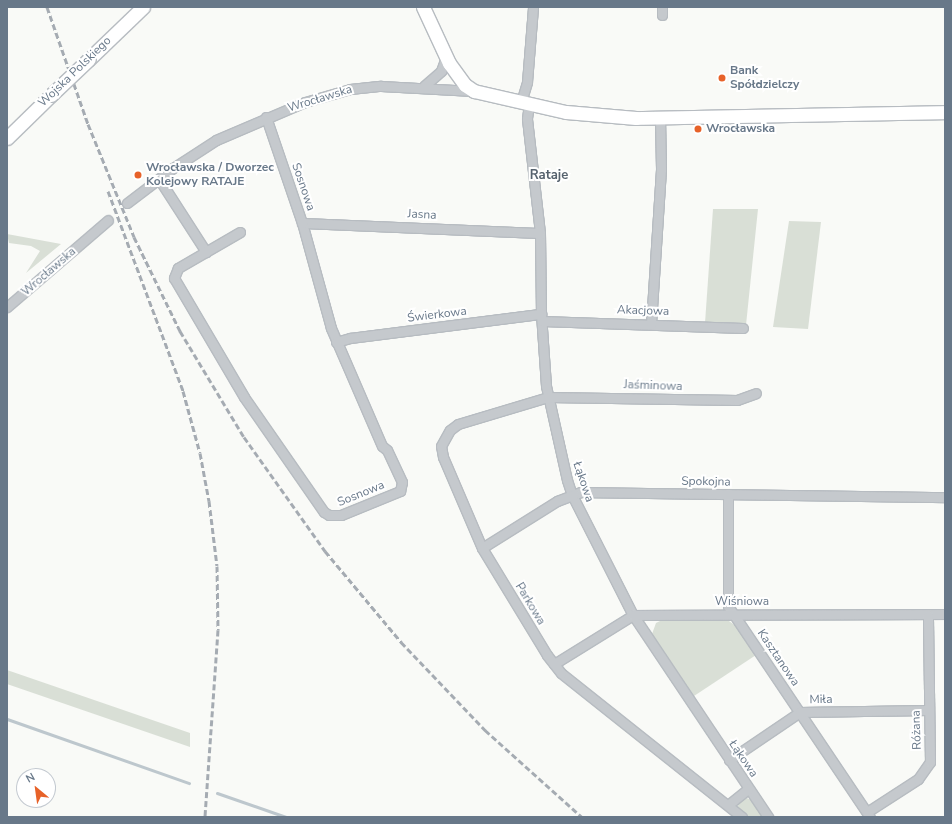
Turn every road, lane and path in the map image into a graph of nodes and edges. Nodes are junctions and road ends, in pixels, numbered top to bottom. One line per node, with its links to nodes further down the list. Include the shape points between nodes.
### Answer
1 (143, 7): 11 (street, Wojska Polskiego, bridge)
2 (423, 7): 4 (street)
3 (533, 7): 7 (street, Łąkowa)
4 (446, 57): 5 (street, via 441,71); 6 (street, via 458,77)
5 (424, 86): 6 (street, Wrocławska); 9 (street, Wrocławska, via 350,89)
6 (474, 91): 7 (street, Wrocławska)
7 (525, 103): 10 (street, Wrocławska, via 588,115); 17 (street, Łąkowa)
8 (945, 112): 10 (street, Wrocławska)
9 (266, 117): 12 (street, Wrocławska, via 216,140); 15 (street, Sosnowa)
10 (660, 117): 21 (street, via 662,170)
11 (7, 138)
12 (159, 179): 13 (street, Wrocławska); 18 (street)
13 (127, 203)
14 (108, 220): 19 (street, Wrocławska)
15 (302, 223): 17 (street, Jasna); 23 (street, Sosnowa)
16 (240, 232): 18 (street, Sosnowa)
17 (540, 233): 20 (street, Łąkowa)
18 (206, 252): 23 (street, Sosnowa, via 178,268 175,273 176,283 244,397 324,512 334,517 396,493 402,486)
19 (7, 307)
20 (542, 318): 21 (street, Akacjowa); 23 (street, Świerkowa, via 350,338); 25 (street, Łąkowa)
21 (651, 324): 22 (street, Akacjowa)
22 (743, 328)
23 (336, 342)
24 (756, 393): 25 (street, Jaśminowa, via 737,400)
25 (548, 397): 27 (street, Łąkowa); 29 (street, Parkowa, via 458,424 444,437 441,446 443,457)
26 (728, 494): 27 (street, Spokojna, via 588,492); 28 (street, Spokojna); 30 (street, Kasztanowa, via 728,606)
27 (572, 495): 29 (street, Spokojna, via 557,501); 32 (street, Łąkowa)
28 (945, 497)
29 (482, 548): 34 (street, Parkowa)
30 (733, 614): 32 (street, Wiśniowa); 33 (street, Wiśniowa); 36 (street, Kasztanowa)
31 (945, 614): 33 (street, Wiśniowa)
32 (633, 615): 34 (street); 37 (street, Łąkowa)
33 (928, 615): 35 (street, Różana)
34 (554, 664): 39 (street, Parkowa, via 561,673)
35 (928, 710): 36 (street, Miła); 40 (street, Różana, via 930,762 925,772)
36 (800, 712): 37 (street, Miła); 40 (street, Kasztanowa)
37 (729, 760): 38 (street, Łąkowa)
38 (748, 789): 39 (street); 42 (street, Łąkowa)
39 (728, 806): 41 (street, Parkowa)
40 (868, 815)
41 (742, 817)
42 (768, 817)

